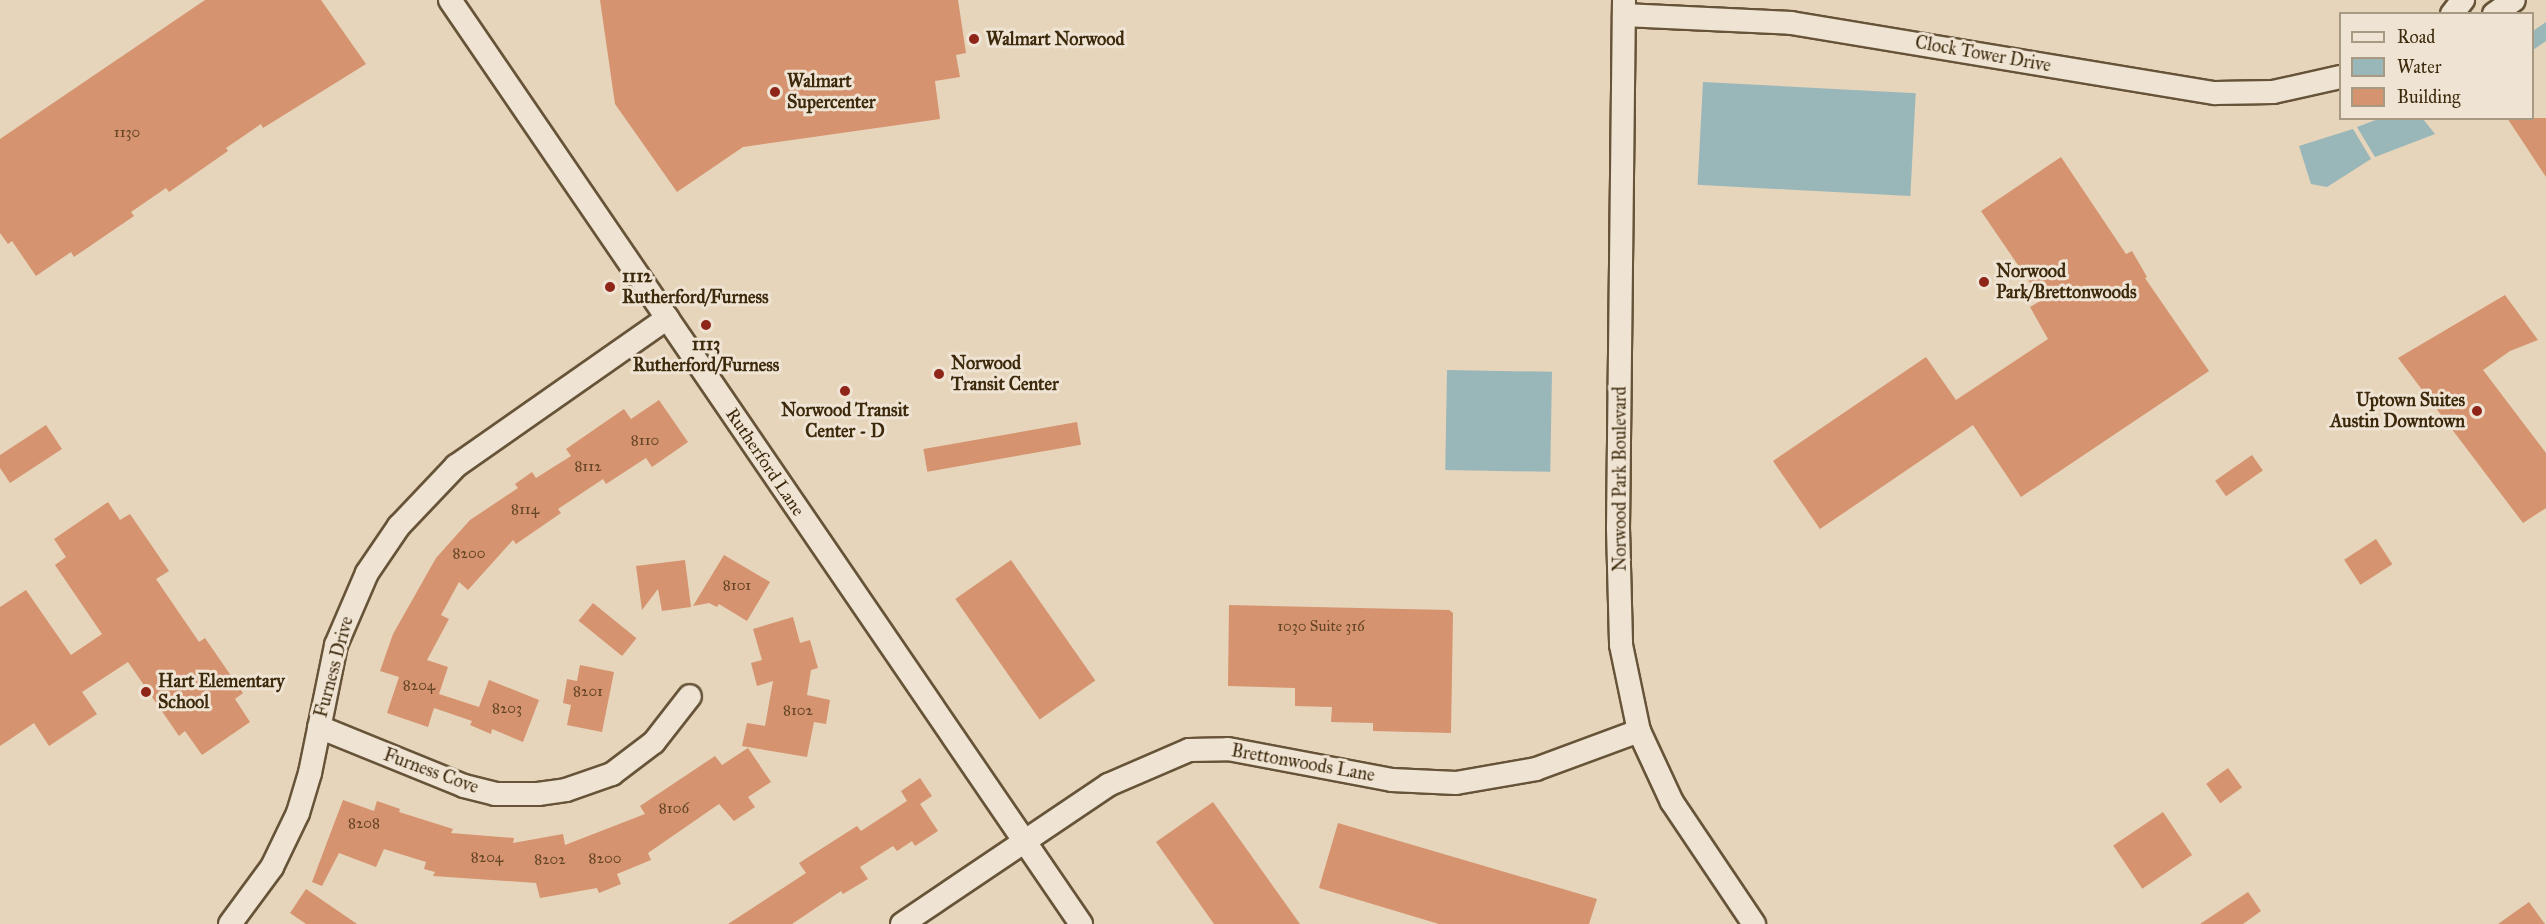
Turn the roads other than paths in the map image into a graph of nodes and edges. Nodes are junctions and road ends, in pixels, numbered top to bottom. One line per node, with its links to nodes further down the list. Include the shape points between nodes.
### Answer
1 (450, 0): 8 (street, Rutherford Lane)
2 (2463, 0): 5 (street)
3 (2514, 0): 6 (street)
4 (1624, 8): 7 (street, Clock Tower Drive, via 1791,23 2215,93 2273,92); 11 (street, Norwood Park Boulevard, via 1621,645)
5 (2454, 12)
6 (2497, 12)
7 (2339, 77)
8 (667, 318): 10 (street, Furness Drive, via 504,430 426,494 367,573 350,608 336,645); 12 (street, Rutherford Lane)
9 (690, 696): 10 (street, Furness Cove, via 654,742 612,774 566,790 538,794 495,794 464,786)
10 (319, 728): 13 (street, Furness Drive, via 310,773 286,841 254,894)
11 (1638, 731): 12 (street, Brettonwoods Lane, via 1536,769 1456,783 1392,780 1228,749 1189,750 1108,785); 16 (street, Norwood Park Boulevard, via 1672,802)
12 (1024, 841): 14 (street, Brettonwoods Lane); 15 (street, Rutherford Lane)
13 (230, 924)
14 (902, 924)
15 (1081, 924)
16 (1754, 924)

